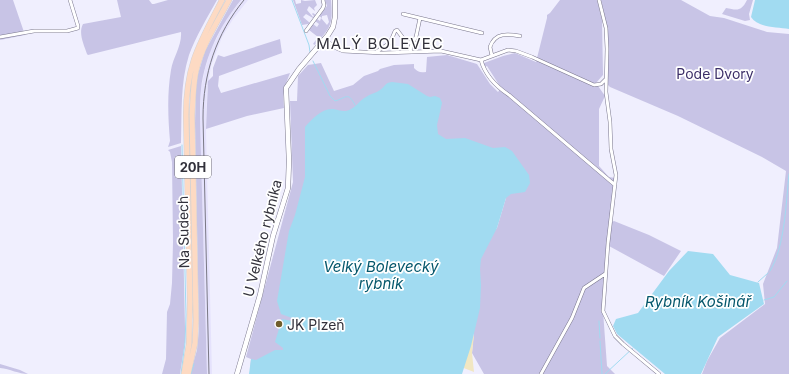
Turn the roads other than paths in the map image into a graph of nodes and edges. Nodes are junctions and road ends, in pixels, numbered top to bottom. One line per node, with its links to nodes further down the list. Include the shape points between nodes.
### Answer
1 (71, 0): 12 (street, via 78,27 67,31 34,31)
2 (222, 0): 24 (main road, Na Sudech / 20H, via 196,51 187,87 190,301)
3 (229, 0): 25 (main road, Na Sudech / 20H, via 203,50 194,87 192,115 196,320 195,343)
4 (323, 0): 9 (street, via 323,8)
5 (335, 0): 13 (street, U Velkého rybníka, via 335,23)
6 (599, 0): 21 (street, via 606,28)
7 (403, 14): 8 (street)
8 (420, 18): 10 (street); 15 (street)
9 (306, 31)
10 (482, 33)
11 (520, 36): 19 (street, via 503,34 497,37 490,47)
12 (0, 37)
13 (324, 39): 16 (street, via 343,51); 26 (street, U Velkého rybníka, via 286,88 288,188)
14 (390, 43): 15 (street, via 397,30 406,42); 16 (street); 17 (street)
15 (412, 43): 18 (street)
16 (376, 52): 17 (street)
17 (391, 52): 18 (street)
18 (410, 52): 20 (street, via 441,51)
19 (492, 56): 20 (street); 21 (street, via 512,50 594,85 601,84)
20 (481, 60): 22 (street, via 482,66 499,89)
21 (606, 79): 22 (street)
22 (615, 185): 23 (street)
23 (605, 274): 27 (street, via 584,288 572,318); 28 (street, via 603,311 615,336)
24 (184, 374)
25 (188, 374)
26 (237, 374)
27 (541, 374)
28 (659, 374)

